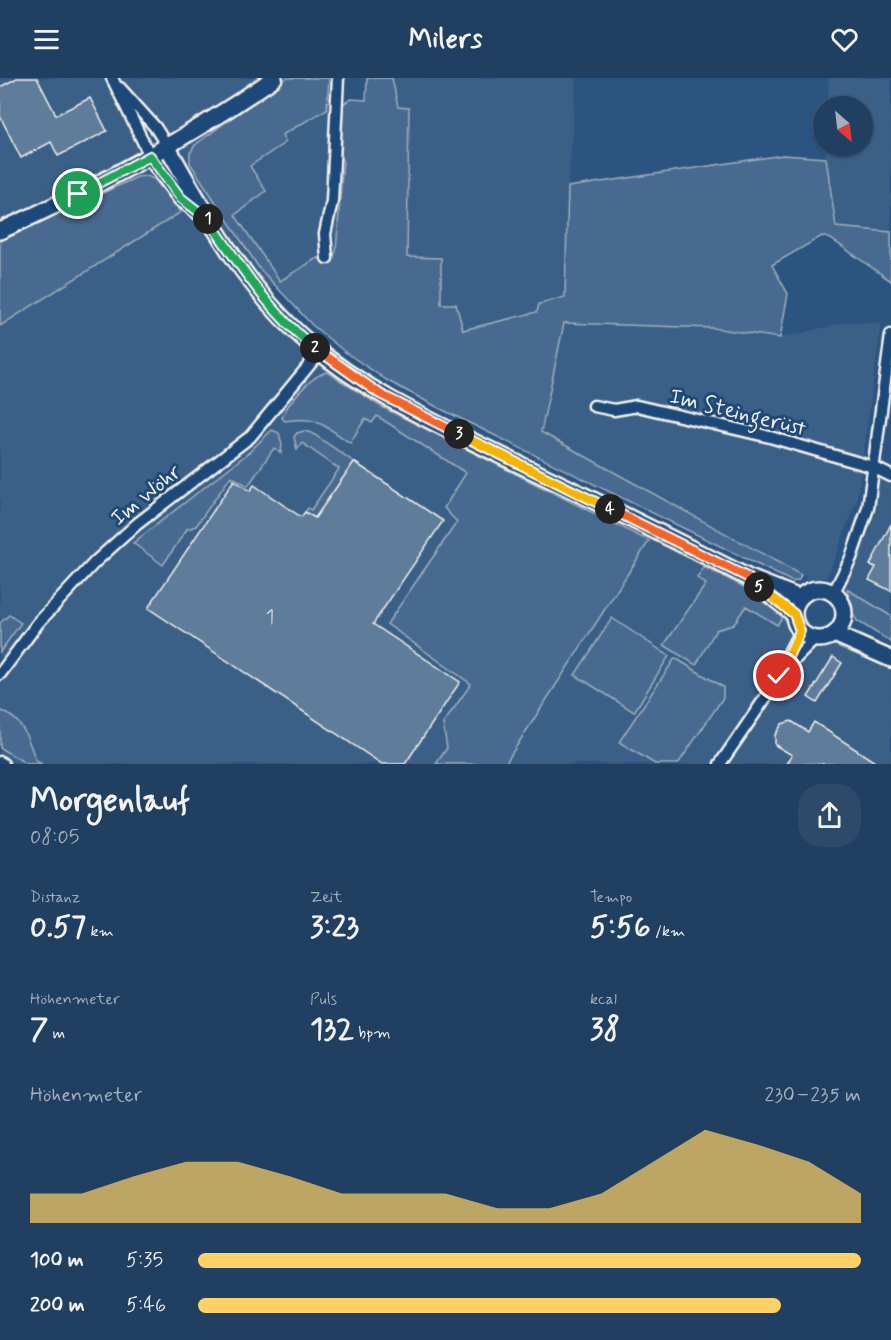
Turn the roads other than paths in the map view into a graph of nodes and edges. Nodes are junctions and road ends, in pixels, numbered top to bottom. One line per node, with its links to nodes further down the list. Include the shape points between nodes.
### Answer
1 (274, 78): 4 (street)
2 (338, 78): 8 (street, via 332,201 325,234)
3 (113, 81): 4 (street, via 138,106); 5 (street)
4 (167, 146): 5 (street); 6 (street)
5 (150, 156): 6 (street, via 181,198); 7 (street)
6 (206, 218): 10 (street, via 284,319)
7 (0, 231)
8 (327, 258)
9 (891, 335): 12 (street)
10 (320, 352): 14 (street, via 380,394 414,412); 23 (street, Im Wöhr, via 250,437 137,524 95,562 38,623)
11 (594, 406): 12 (street, Im Steingerüst, via 614,410 637,406 770,437)
12 (873, 467): 13 (street, Im Steingerüst); 15 (street, via 865,522)
13 (891, 476)
14 (747, 577): 16 (street); 17 (street)
15 (833, 594): 16 (street, via 818,590); 18 (street, via 842,606)
16 (800, 598): 17 (street)
17 (794, 614): 19 (street)
18 (843, 620): 20 (street); 22 (street)
19 (800, 631): 21 (street); 24 (street)
20 (834, 634): 21 (street); 22 (street)
21 (814, 639): 24 (street)
22 (891, 658)
23 (0, 674)
24 (779, 676): 25 (street)
25 (720, 764)

